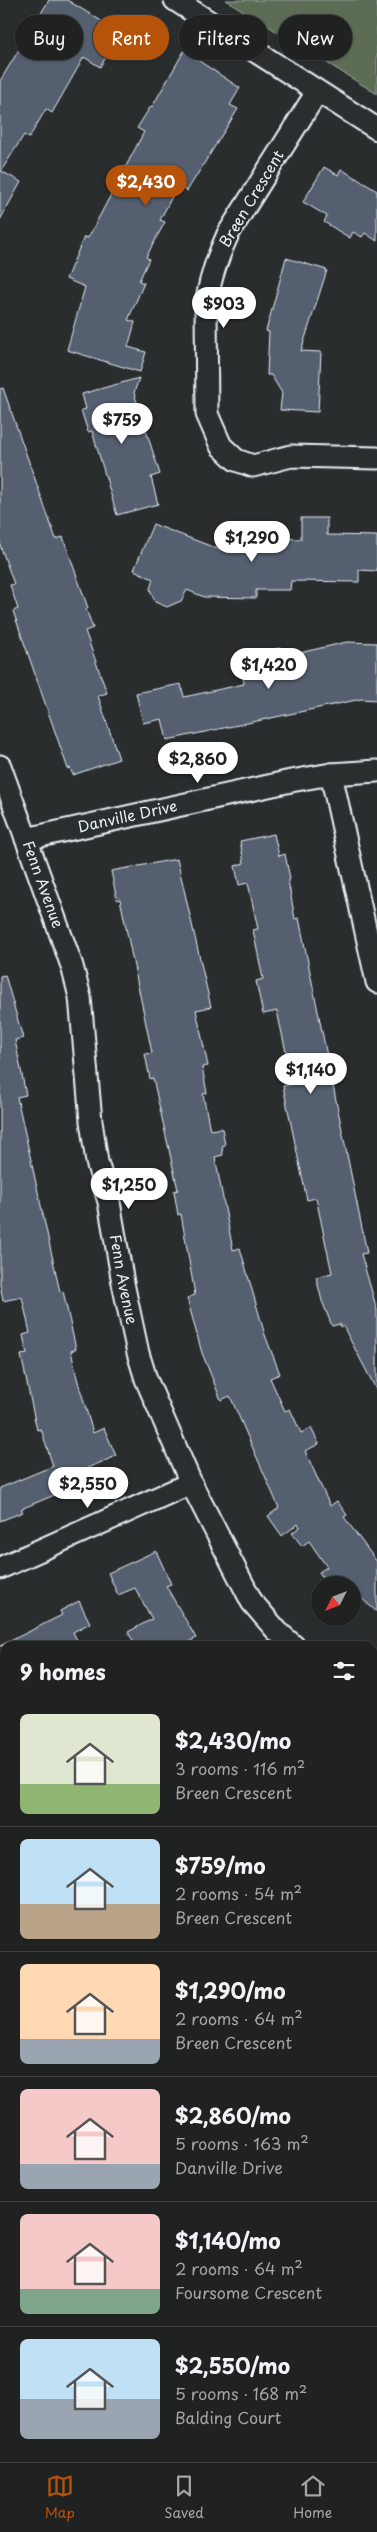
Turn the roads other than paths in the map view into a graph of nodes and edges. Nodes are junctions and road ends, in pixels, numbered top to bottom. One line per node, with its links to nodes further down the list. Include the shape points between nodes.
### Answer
1 (174, 0): 2 (street)
2 (317, 92): 3 (street); 4 (street, Breen Crescent, via 228,234 218,256 207,294 207,414 221,446 236,460 253,466 291,456)
3 (377, 129)
4 (377, 458)
5 (0, 766): 8 (street, Fenn Avenue)
6 (377, 771): 7 (street, Danville Drive)
7 (331, 774): 8 (street, Danville Drive); 9 (street)
8 (26, 839): 10 (street, Fenn Avenue, via 80,997 90,1121 138,1353)
9 (377, 982)
10 (191, 1484): 11 (street); 12 (street, Fenn Avenue, via 252,1602)
11 (0, 1568)
12 (288, 1641)

